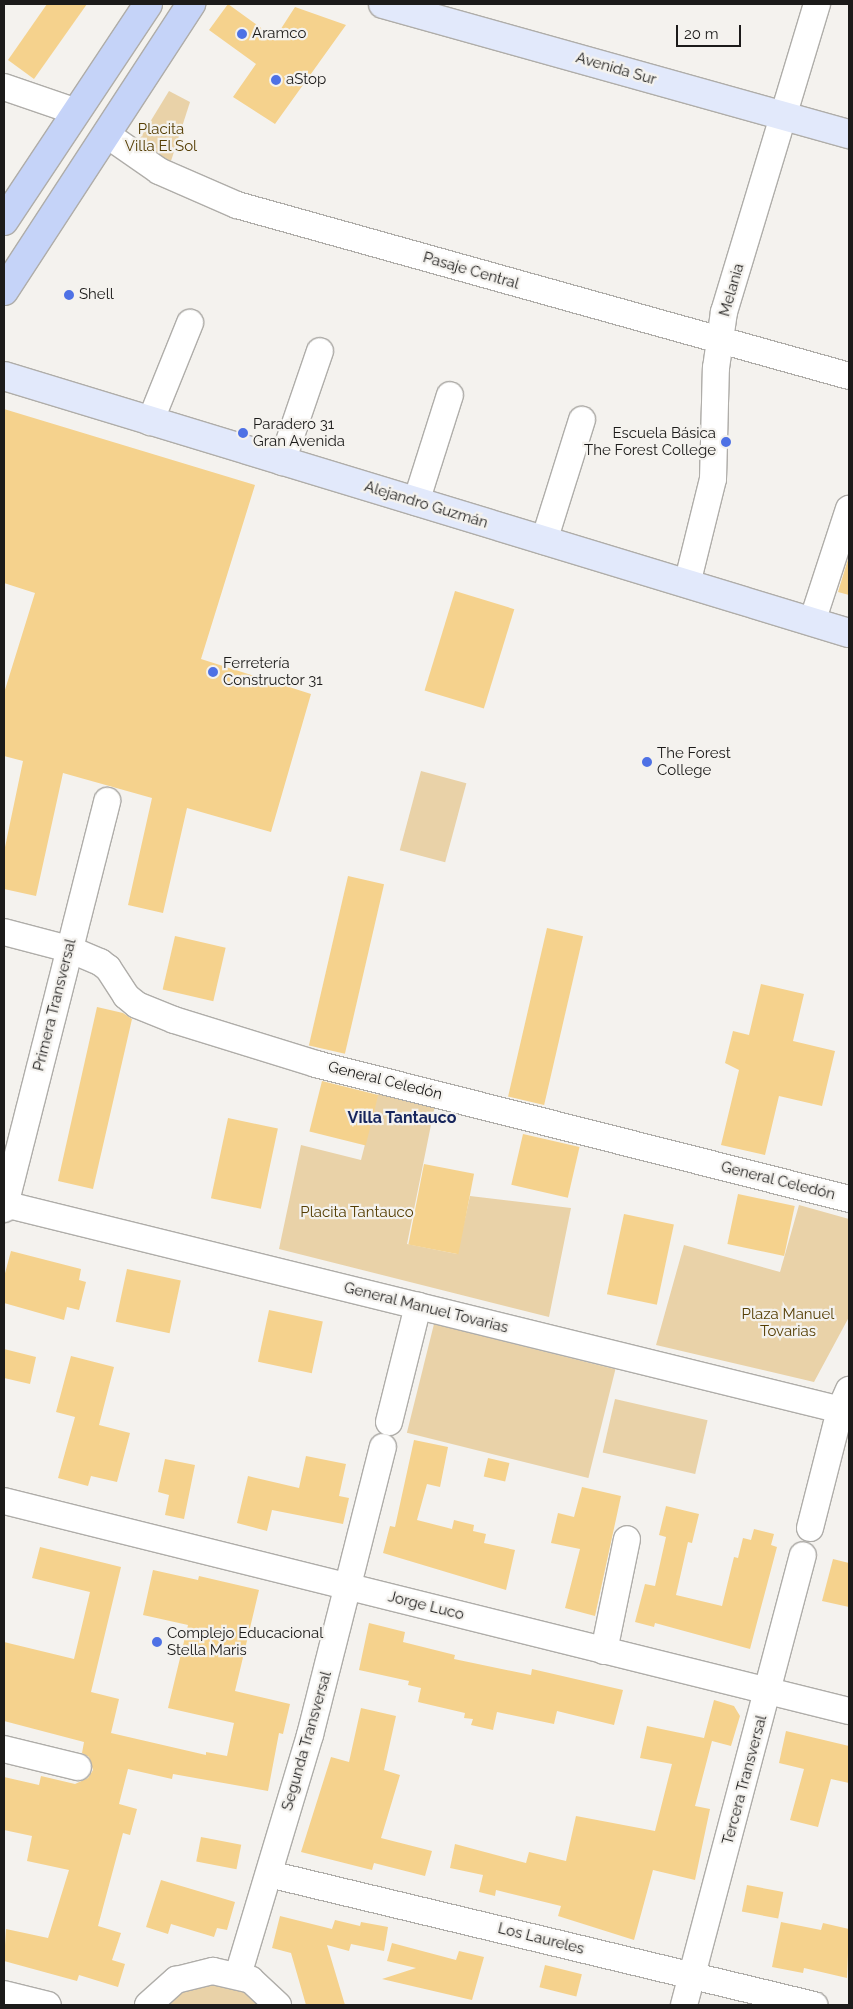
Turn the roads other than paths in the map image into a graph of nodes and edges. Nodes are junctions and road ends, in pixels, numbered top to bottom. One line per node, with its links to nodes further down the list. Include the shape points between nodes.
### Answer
1 (148, 4): 6 (main road)
2 (191, 4): 8 (main road)
3 (383, 4): 7 (street, Avenida Sur)
4 (817, 4): 7 (street, Melania)
5 (4, 87): 6 (street)
6 (77, 112): 10 (main road)
7 (783, 115): 9 (street, Avenida Sur); 13 (street, Melania)
8 (106, 134): 11 (main road); 13 (street, Pasaje Central, via 159,171 237,205)
9 (849, 134)
10 (4, 221)
11 (4, 291)
12 (190, 323): 19 (street)
13 (719, 340): 16 (street, Pasaje Central); 24 (street, Melania, via 713,479)
14 (320, 351): 20 (street)
15 (4, 376): 19 (street, Alejandro Guzmán)
16 (849, 376)
17 (450, 394): 21 (street)
18 (582, 420): 23 (street)
19 (150, 422): 20 (street, Alejandro Guzmán)
20 (282, 462): 21 (street, Alejandro Guzmán)
21 (416, 502): 23 (street, Alejandro Guzmán)
22 (849, 509): 25 (street)
23 (544, 541): 24 (street, Alejandro Guzmán)
24 (687, 584): 25 (street, Alejandro Guzmán)
25 (812, 622): 26 (street, Alejandro Guzmán)
26 (849, 633)
27 (107, 801): 29 (street, Primera Transversal)
28 (4, 932): 29 (street, General Celedón)
29 (69, 949): 30 (street, General Celedón, via 108,968 126,996 137,1005 174,1020 316,1064); 31 (street, Primera Transversal)
30 (849, 1199)
31 (4, 1206): 32 (street, General Manuel Tovarias)
32 (418, 1306): 33 (street, General Manuel Tovarias); 38 (street, Segunda Transversal)
33 (846, 1404): 35 (street)
34 (4, 1501): 38 (street, Jorge Luco)
35 (810, 1528)
36 (628, 1539): 39 (street)
37 (803, 1555): 40 (street, Tercera Transversal)
38 (348, 1587): 39 (street, Jorge Luco); 44 (street, Segunda Transversal, via 312,1726)
39 (604, 1651): 40 (street, Jorge Luco)
40 (769, 1691): 41 (street, Jorge Luco); 46 (street, Tercera Transversal)
41 (849, 1711)
42 (4, 1750): 43 (street)
43 (78, 1767)
44 (268, 1874): 45 (street, Segunda Transversal); 46 (street, Los Laureles)
45 (238, 1975): 49 (street, via 213,1971 188,1975 165,1987); 50 (street, via 263,1989)
46 (693, 1976): 51 (street, Tercera Transversal); 52 (street, Los Laureles)
47 (4, 1994): 48 (street)
48 (48, 2005)
49 (148, 2005)
50 (278, 2005)
51 (684, 2005)
52 (814, 2005)

